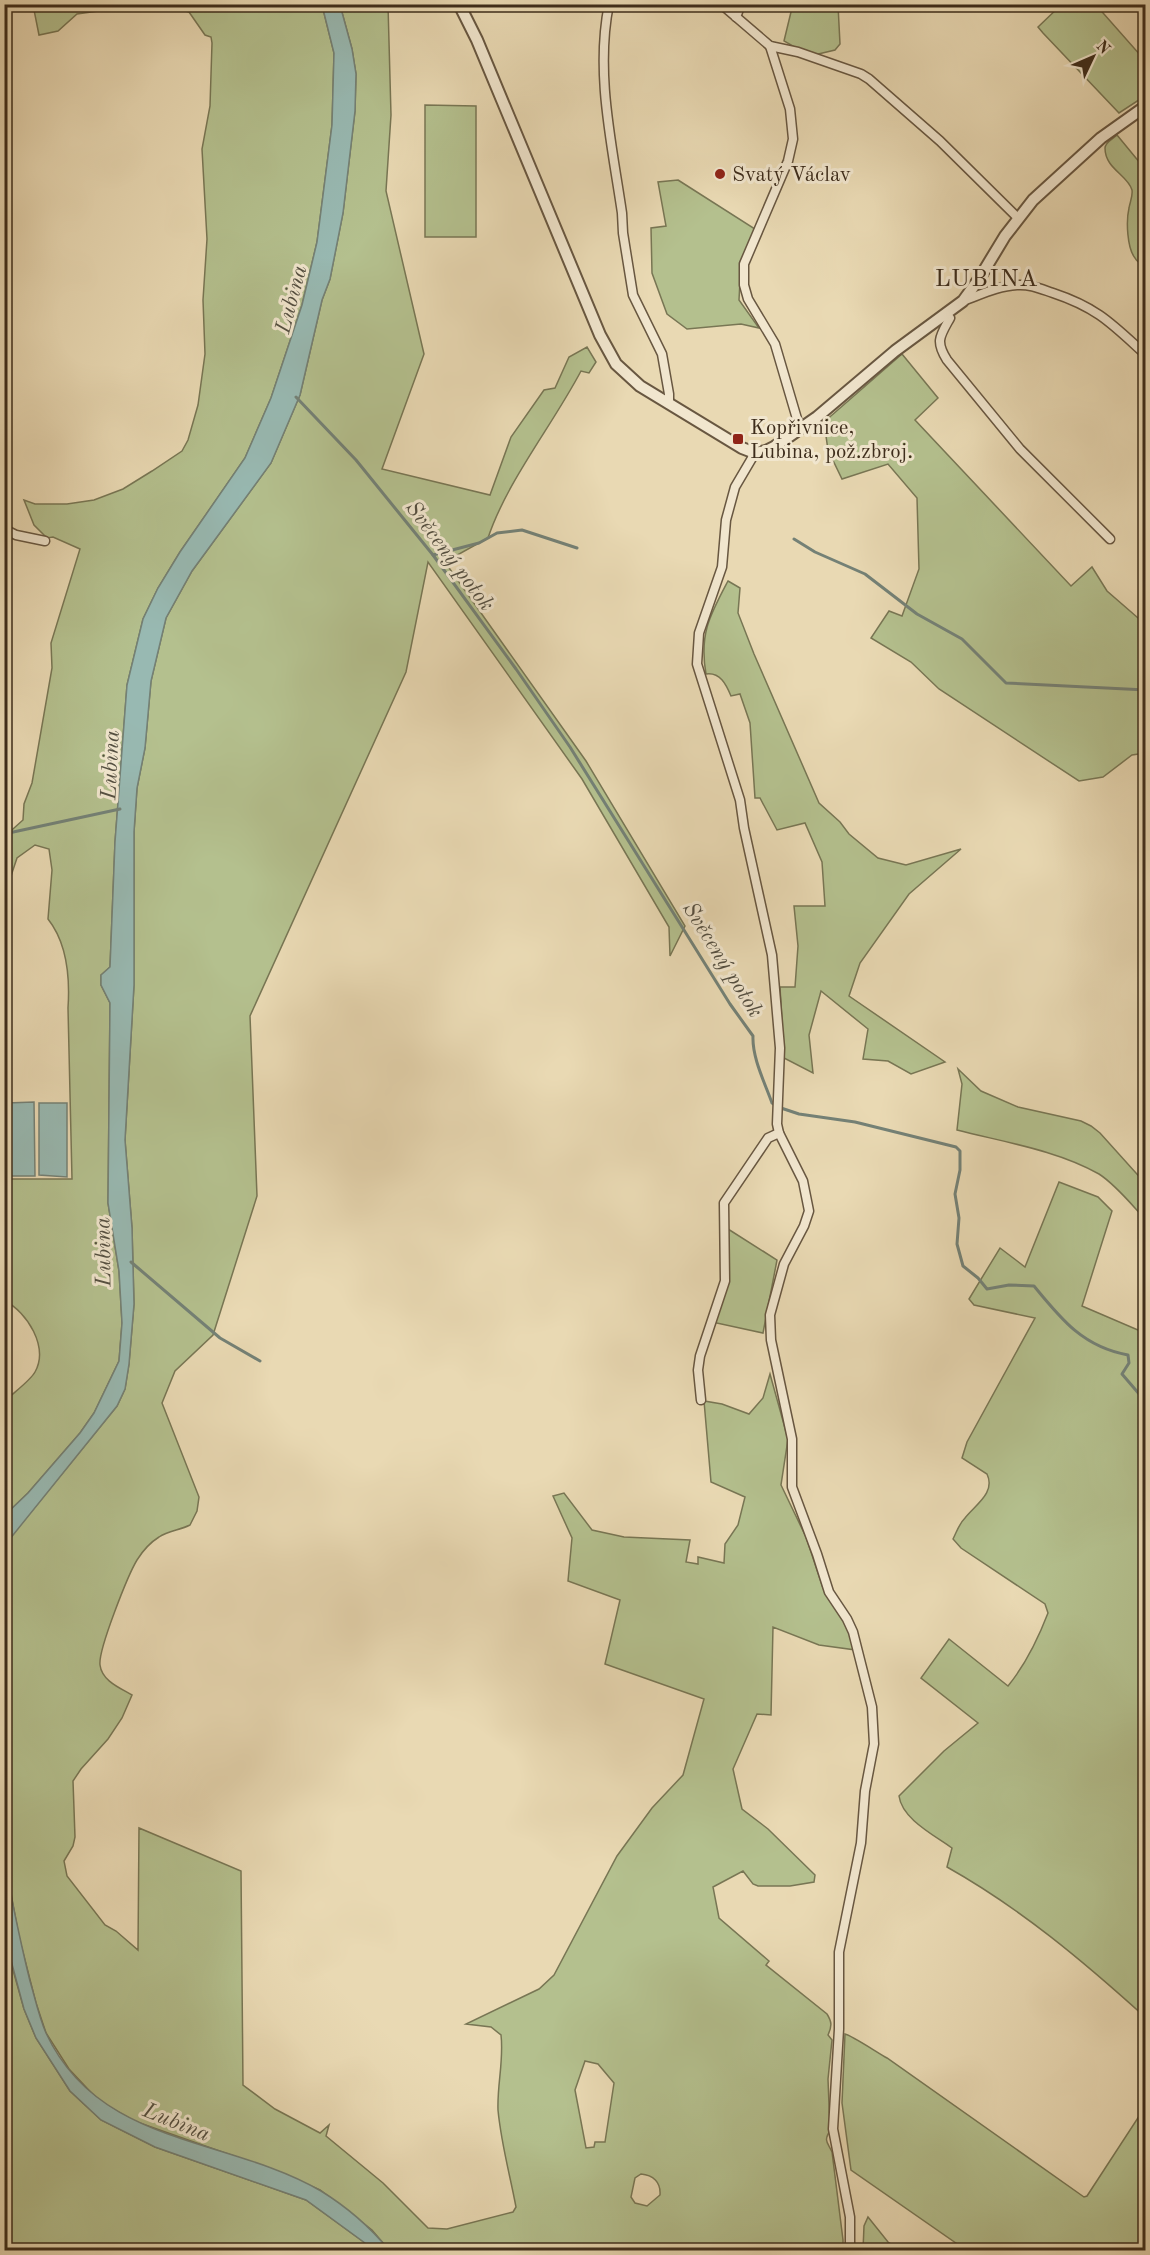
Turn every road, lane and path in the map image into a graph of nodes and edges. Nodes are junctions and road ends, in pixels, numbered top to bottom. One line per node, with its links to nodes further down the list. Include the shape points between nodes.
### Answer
1 (459, 4): 12 (street, via 609,352 640,387)
2 (609, 4): 12 (street, via 603,53 628,264 633,295 662,354)
3 (721, 4): 5 (street)
4 (741, 4): 5 (street)
5 (736, 17): 6 (street)
6 (770, 46): 8 (street, via 798,52 869,79 940,141); 13 (street, via 790,109 793,139 788,160 744,264 744,285 748,300 775,344)
7 (1146, 106): 8 (street, via 1096,142)
8 (1018, 218): 9 (street)
9 (963, 301): 10 (street); 11 (street, via 1006,286 1035,286 1097,312)
10 (946, 314): 13 (street); 16 (street, via 950,318 939,347 947,360 1020,449)
11 (1146, 355)
12 (669, 404): 14 (street)
13 (800, 429): 14 (street, via 774,447)
14 (756, 453): 18 (street, via 735,487 725,524 722,567 699,633 697,664 740,800 772,955 780,1048)
15 (4, 529): 17 (street)
16 (1110, 538)
17 (45, 541)
18 (779, 1132): 19 (street, via 768,1138 724,1203 725,1281 700,1356); 20 (street, via 802,1181 808,1211 784,1264 770,1322 792,1439 792,1487 824,1581 853,1632 873,1716 874,1744 861,1843 839,1952 839,2029 832,2129 850,2217)
19 (701, 1400)
20 (850, 2250)

